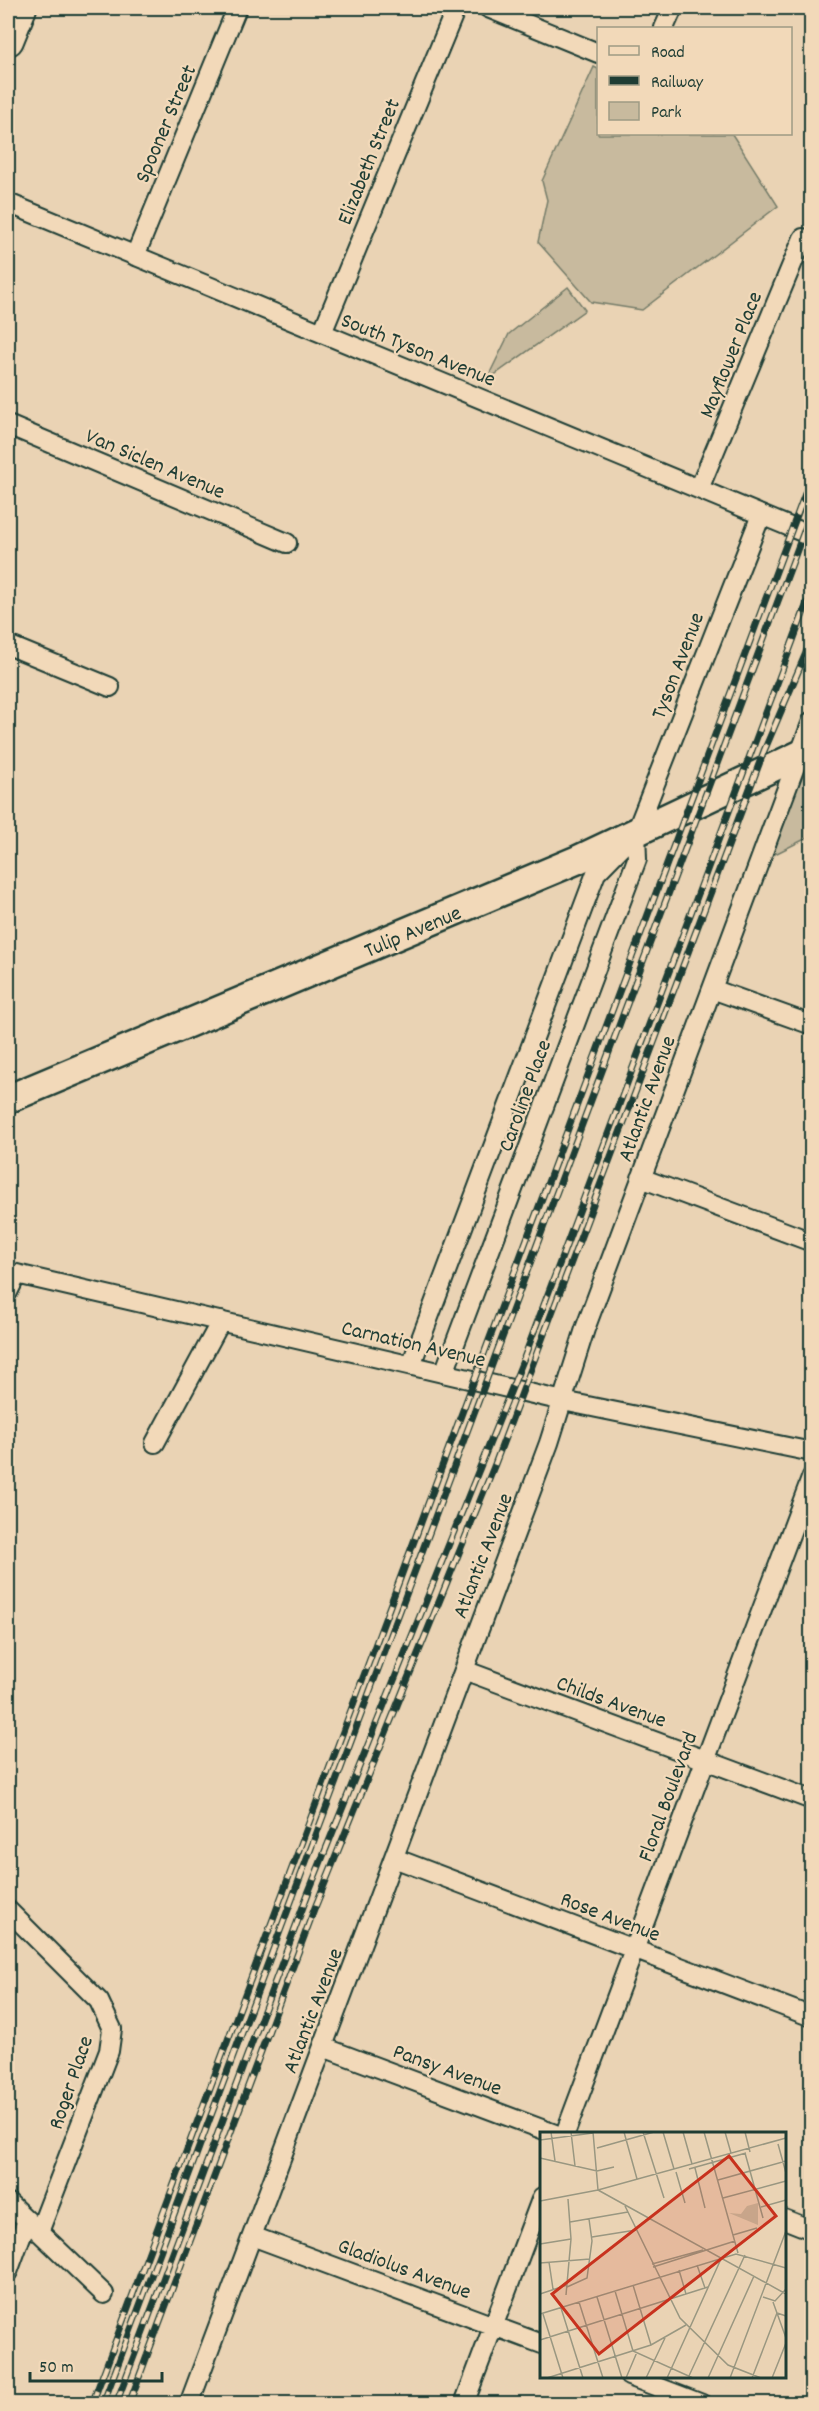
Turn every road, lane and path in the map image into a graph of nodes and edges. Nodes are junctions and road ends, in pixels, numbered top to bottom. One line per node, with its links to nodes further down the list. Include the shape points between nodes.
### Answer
1 (21, 8): 7 (main road)
2 (237, 8): 11 (street, Spooner Street)
3 (456, 8): 12 (street, Elizabeth Street)
4 (488, 8): 8 (street)
5 (673, 8): 6 (street)
6 (664, 27)
7 (8, 40)
8 (597, 53)
9 (8, 203): 11 (street, South Tyson Avenue)
10 (803, 238): 14 (street, Mayflower Place)
11 (135, 256): 12 (street, South Tyson Avenue)
12 (322, 333): 14 (street, South Tyson Avenue)
13 (8, 425): 17 (street, Van Siclen Avenue)
14 (699, 489): 15 (street, South Tyson Avenue)
15 (761, 515): 16 (street, South Tyson Avenue); 22 (street, Tyson Avenue)
16 (812, 536)
17 (287, 543)
18 (8, 645): 19 (street)
19 (110, 687)
20 (812, 721): 21 (street, Atlantic Avenue)
21 (804, 752): 22 (main road, Tulip Avenue); 23 (street, Atlantic Avenue)
22 (636, 832): 25 (main road, Tulip Avenue); 31 (street, via 596,873); 32 (street, Caroline Place, via 637,859)
23 (712, 989): 24 (street); 26 (street, Atlantic Avenue)
24 (812, 1025)
25 (8, 1099)
26 (641, 1178): 27 (street); 33 (street, Atlantic Avenue, via 585,1329)
27 (812, 1242)
28 (12, 1273): 29 (street); 30 (street, Carnation Avenue)
29 (8, 1292)
30 (221, 1321): 31 (street, Carnation Avenue); 34 (street)
31 (411, 1365): 32 (street, Carnation Avenue)
32 (444, 1373): 33 (street, Carnation Avenue)
33 (563, 1401): 35 (street, Carnation Avenue); 37 (street, Atlantic Avenue)
34 (155, 1443)
35 (812, 1452)
36 (812, 1476): 38 (street, Floral Boulevard)
37 (464, 1670): 38 (street, Childs Avenue); 40 (street, Atlantic Avenue)
38 (705, 1760): 39 (street, Childs Avenue); 42 (street, Floral Boulevard)
39 (812, 1800)
40 (394, 1858): 42 (street, Rose Avenue); 44 (street, Atlantic Avenue)
41 (8, 1910): 50 (street, Roger Place, via 99,2001 112,2029 109,2051)
42 (634, 1949): 43 (street, Rose Avenue); 46 (street, Floral Boulevard)
43 (812, 2017)
44 (323, 2047): 45 (street, Pansy Avenue); 52 (street, Atlantic Avenue)
45 (552, 2132)
46 (565, 2132)
47 (8, 2202): 50 (street)
48 (540, 2202): 55 (street)
49 (786, 2220): 51 (street)
50 (33, 2226): 53 (street, Roger Place); 54 (street)
51 (812, 2230)
52 (252, 2236): 55 (street, Gladiolus Avenue); 58 (street, Atlantic Avenue)
53 (8, 2272)
54 (104, 2294)
55 (493, 2326): 56 (street, Gladiolus Avenue); 59 (street)
56 (540, 2343)
57 (634, 2378): 60 (street)
58 (189, 2403)
59 (464, 2403)
60 (702, 2403)

